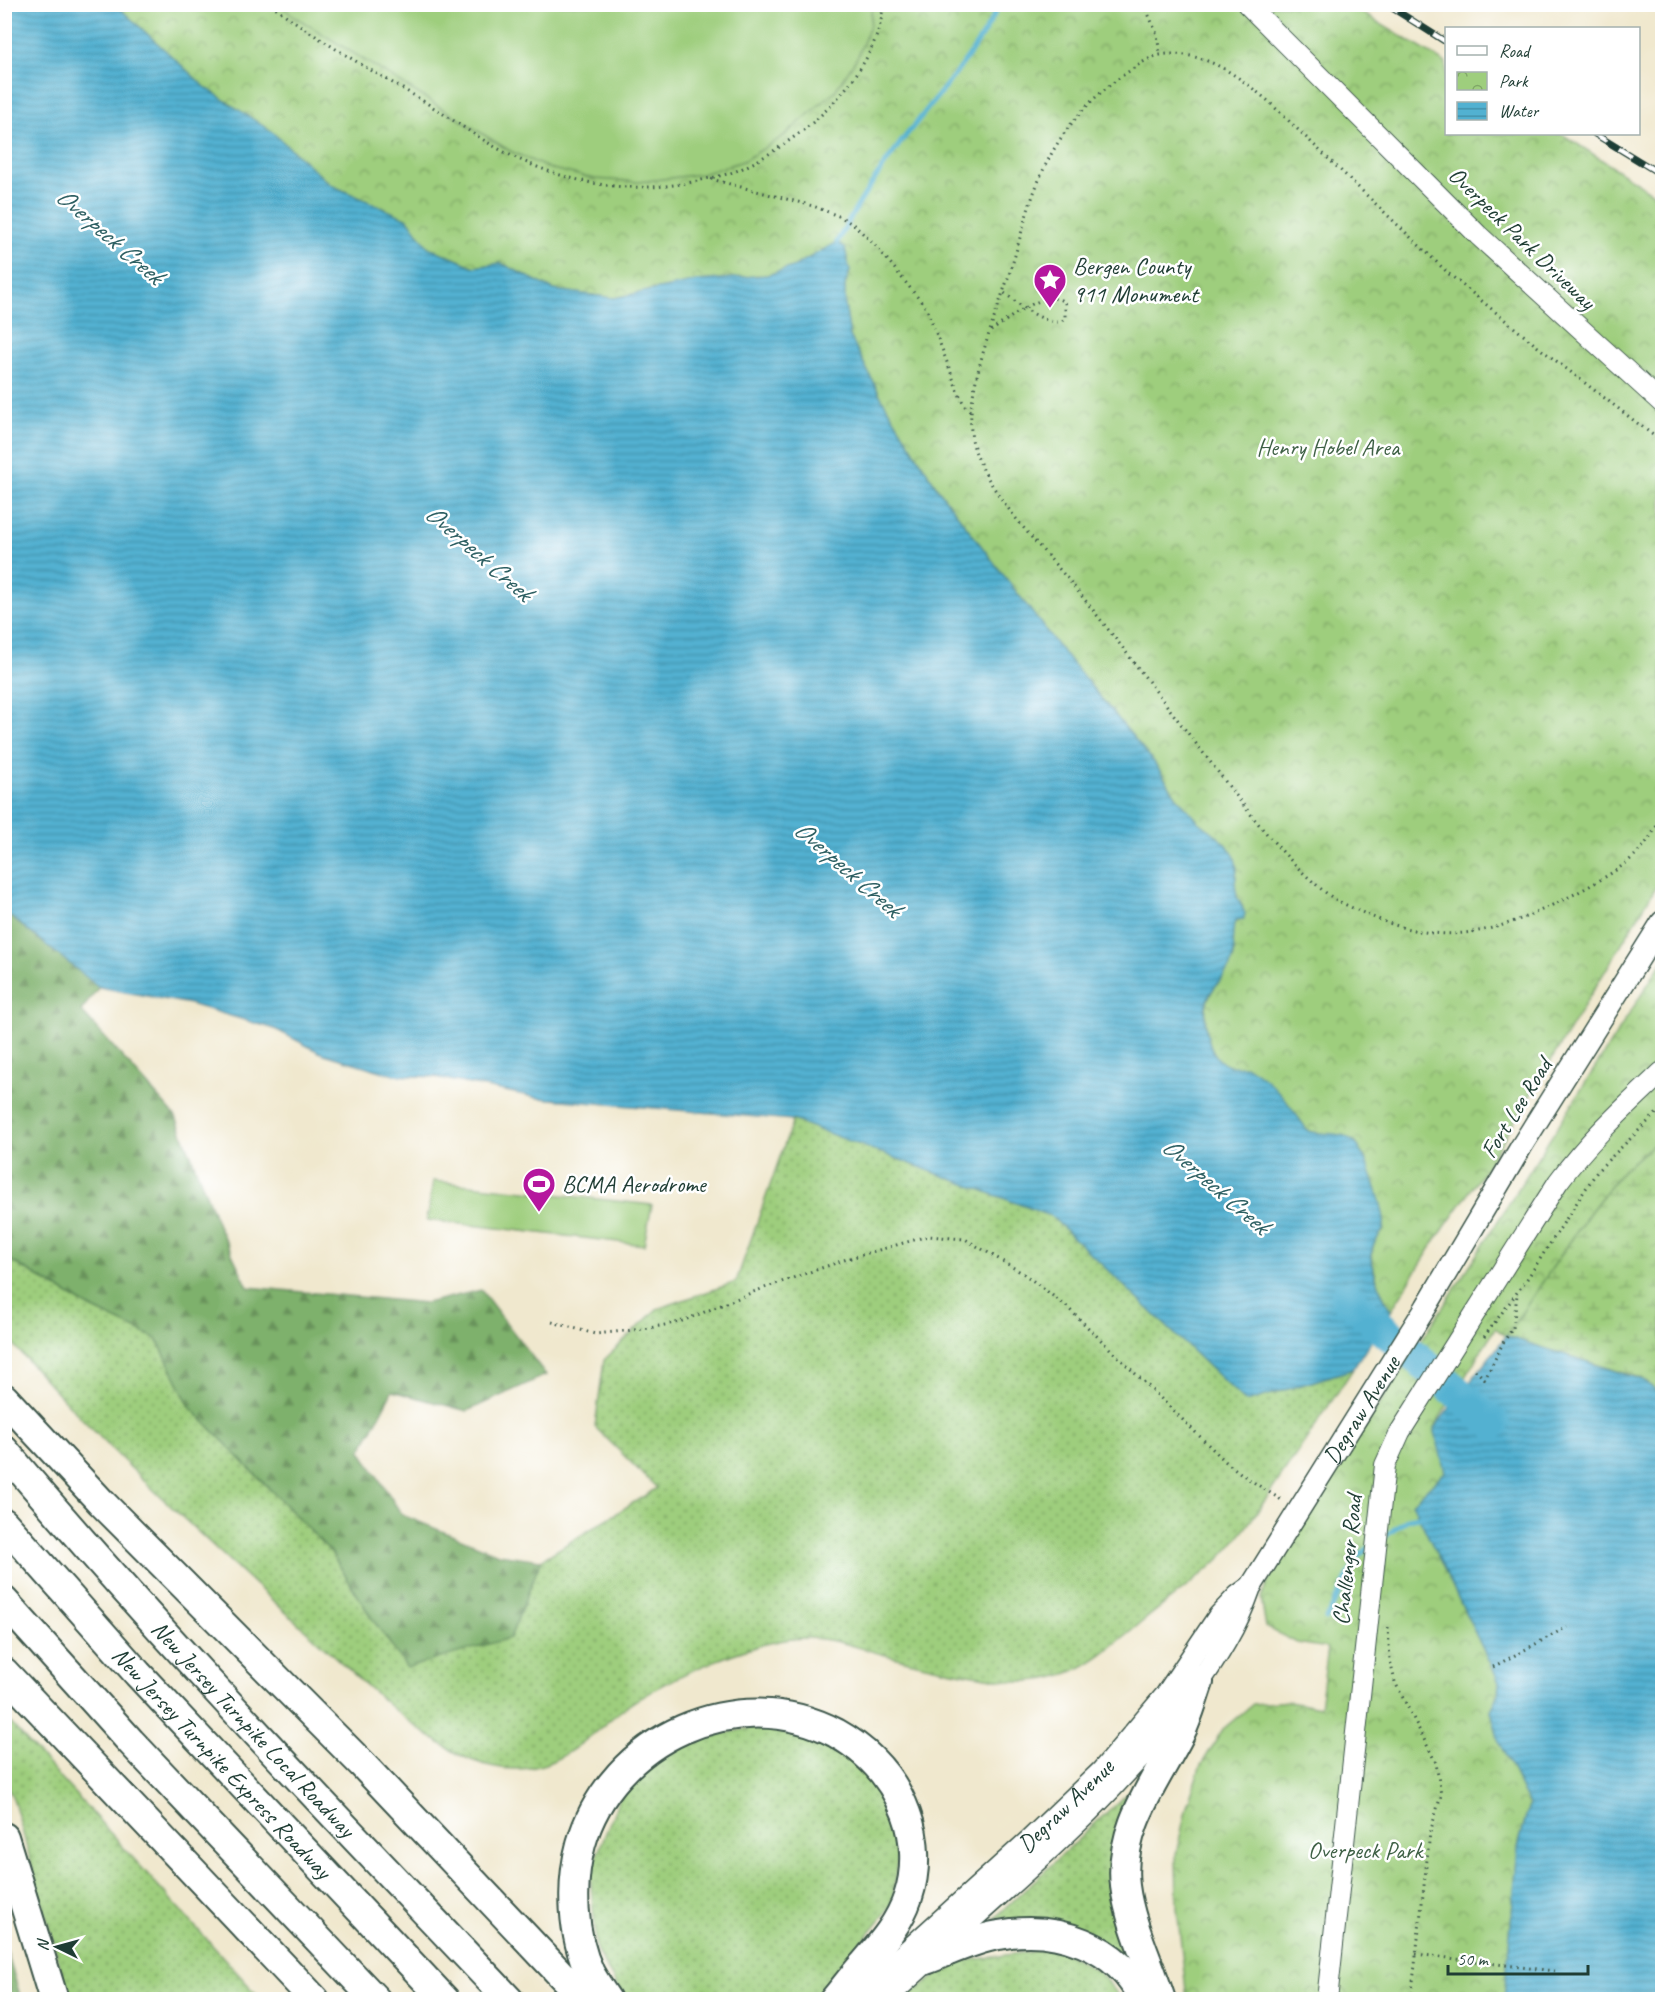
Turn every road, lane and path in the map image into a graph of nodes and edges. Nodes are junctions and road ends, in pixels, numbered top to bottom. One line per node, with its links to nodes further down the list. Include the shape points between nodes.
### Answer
1 (271, 4): 8 (path, via 487,141 546,171 621,187 672,185)
2 (883, 4): 6 (path)
3 (888, 4): 6 (path)
4 (1144, 4): 7 (path, via 1157,34)
5 (1247, 4): 12 (street, Overpeck Park Driveway, via 1478,235)
6 (882, 11): 8 (path, via 867,57 834,104 787,143 743,168)
7 (1160, 55): 9 (path, via 1106,86 1075,117 1039,179); 14 (path, via 1198,57 1245,81 1449,274)
8 (710, 178): 13 (path, via 783,197 854,225 878,248 927,309 963,405)
9 (1003, 292): 10 (path); 11 (path)
10 (1026, 309): 10 (path, via 1044,298 1055,297 1065,303 1066,314 1065,319 1055,322); 11 (path)
11 (990, 332): 13 (path)
12 (1662, 403)
13 (970, 411): 15 (path, via 972,442 978,457 1012,513 1244,806 1305,875 1329,896 1381,920 1432,934 1464,934 1498,927 1558,903 1635,856)
14 (1662, 442)
15 (1662, 817)
16 (1662, 922): 21 (main road, Fort Lee Road, via 1515,1156)
17 (1662, 1072): 51 (street, Challenger Road, via 1575,1159 1540,1208 1400,1432 1384,1465)
18 (1662, 1107): 19 (path, via 1598,1170)
19 (1517, 1292): 22 (path); 23 (path, via 1513,1328 1492,1368 1485,1379)
20 (552, 1322): 26 (path, via 595,1334 680,1322 847,1259 928,1236 965,1239 1024,1274 1065,1305 1226,1462)
21 (1416, 1324): 26 (main road, Degraw Avenue)
22 (1482, 1341)
23 (1475, 1370)
24 (4, 1398): 44 (highway, via 100,1502 354,1756)
25 (4, 1450): 43 (highway, New Jersey Turnpike Local Roadway, via 165,1634)
26 (1299, 1510): 28 (main road, Degraw Avenue)
27 (4, 1523): 42 (highway, New Jersey Turnpike Express Roadway, via 146,1682)
28 (1250, 1588): 34 (main road, Degraw Avenue, via 1234,1626); 47 (main road, Degraw Avenue, via 1219,1616 1166,1695 1102,1771)
29 (4, 1601): 41 (highway, New Jersey Turnpike Express Roadway, via 131,1742)
30 (1388, 1618): 36 (path, via 1395,1682 1436,1763 1441,1795 1430,1833)
31 (1567, 1627): 32 (path)
32 (1493, 1667)
33 (4, 1672): 40 (highway)
34 (1199, 1682): 37 (main road, Degraw Avenue, via 1115,1785); 50 (highway, via 1181,1732 1140,1807 1124,1861 1131,1915)
35 (4, 1837): 39 (highway)
36 (1416, 1954): 38 (path); 52 (path)
37 (926, 1960): 48 (main road, Degraw Avenue); 49 (highway, via 998,1935 1054,1934 1085,1943 1113,1960)
38 (1554, 1971)
39 (54, 2000)
40 (315, 2000)
41 (376, 2000)
42 (445, 2000)
43 (509, 2000)
44 (585, 2000)
45 (607, 2000): 46 (highway, via 590,1973 582,1950 575,1891 578,1854 590,1819 610,1786 639,1755 675,1732 716,1718 761,1713 807,1721 866,1753 894,1785 909,1821 914,1858 901,1914)
46 (834, 2000)
47 (853, 2000)
48 (882, 2000)
49 (1143, 2000)
50 (1161, 2000)
51 (1327, 2000)
52 (1411, 2000)

